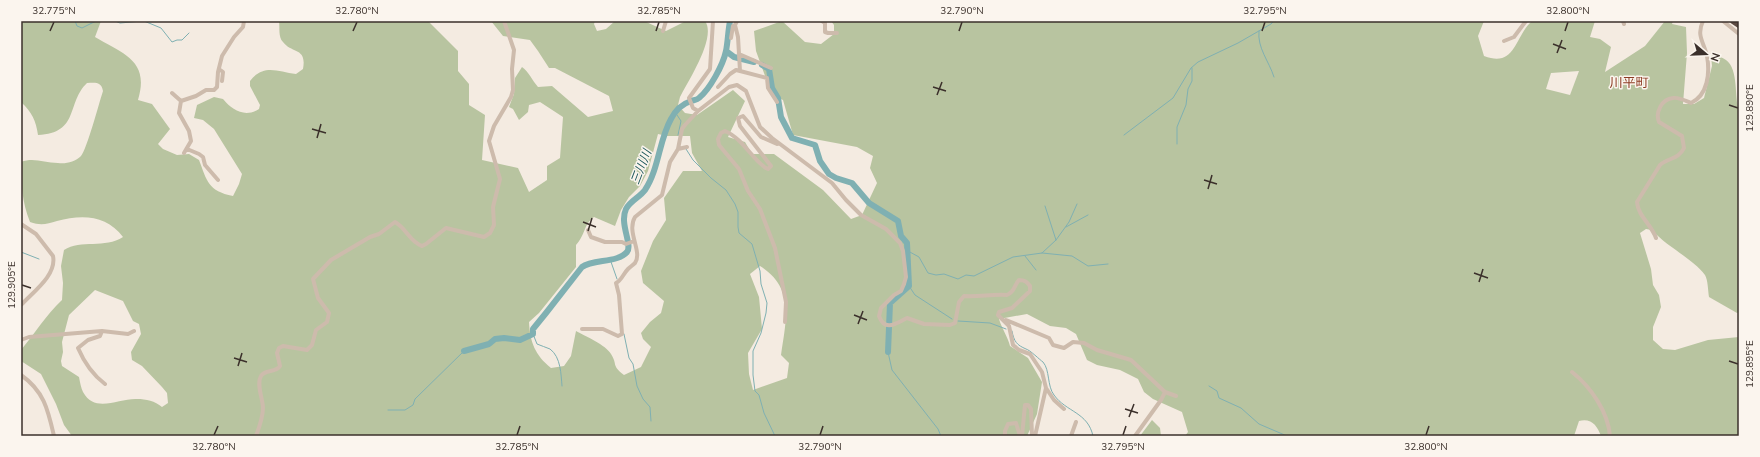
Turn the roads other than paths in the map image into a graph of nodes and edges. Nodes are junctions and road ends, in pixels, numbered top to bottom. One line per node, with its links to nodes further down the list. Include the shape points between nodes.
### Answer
1 (244, 21): 19 (street, via 243,28 222,56)
2 (504, 21): 49 (street, via 514,50 513,90 489,141 500,179 493,207 494,225 490,233 484,237 446,228 422,246 395,222 379,234 331,260 313,279 318,298 329,312 327,322 316,330 312,346 307,350 283,346 279,348 277,353 280,366 262,374 260,387 263,409)
3 (666, 21): 12 (street)
4 (713, 21): 26 (street, via 710,69 689,98 691,105)
5 (822, 21): 13 (street, via 825,23 825,32)
6 (1526, 21): 16 (street, via 1514,37)
7 (1703, 21): 31 (street, via 1700,36 1708,66 1703,94 1691,103 1678,98 1668,99 1661,105 1658,114 1659,122 1682,136 1684,148 1679,156 1660,165 1637,202 1638,211 1653,229)
8 (1723, 21): 14 (street)
9 (1733, 21): 11 (highway)
10 (736, 23): 15 (street); 17 (street)
11 (1739, 25)
12 (664, 31)
13 (837, 33)
14 (1739, 34)
15 (731, 38)
16 (1504, 41)
17 (739, 55): 18 (street); 20 (street)
18 (771, 68)
19 (219, 69): 21 (street, via 223,72); 24 (street, via 216,89 206,90)
20 (740, 71): 22 (street, via 736,70 730,74); 25 (street, via 766,78 768,88)
21 (222, 81)
22 (718, 87)
23 (172, 93): 24 (street)
24 (181, 101): 28 (street, via 179,113 189,131 191,142 185,151 199,154)
25 (777, 102)
26 (698, 111): 27 (street, via 729,87 742,87 760,127); 32 (street, via 682,129 682,148 670,162 662,195 633,220)
27 (779, 144): 34 (street, via 832,183 861,214 886,230 900,243 906,277 901,290 879,313 880,320 886,325 897,325 907,318 924,324 950,325 955,323 959,302 964,296 1007,295 1013,291 1016,283 1024,280 1030,286 1030,291 1012,308 998,312); 35 (street, via 761,138 746,119 741,116 738,118 740,126 771,166 768,169 733,135 725,131 718,139 719,145 739,169 748,191 760,209 775,248 786,302)
28 (218, 180)
29 (21, 224): 33 (street, via 36,234 54,260 52,270)
30 (588, 230): 32 (street, via 591,237 605,242)
31 (1656, 238)
32 (633, 242): 36 (street, via 637,253 635,262 616,283 622,334 618,336 603,329)
33 (21, 305)
34 (1004, 320): 43 (street, via 1009,326 1012,345 1030,354 1042,372); 44 (street, via 1049,338 1053,345 1064,348 1073,342 1084,343 1097,350 1131,360)
35 (785, 322)
36 (582, 328)
37 (102, 331): 38 (street, via 128,334); 39 (street, via 29,337); 42 (street, via 100,336 88,340 78,348)
38 (134, 331)
39 (21, 340)
40 (1572, 372): 56 (street, via 1586,384 1606,415)
41 (21, 375): 48 (street, via 36,388 46,403)
42 (105, 384)
43 (1046, 388): 46 (street); 53 (street)
44 (1165, 392): 45 (street); 55 (street, via 1162,400)
45 (1176, 396)
46 (1064, 409)
47 (1076, 422): 54 (street)
48 (54, 436)
49 (256, 436)
50 (1005, 436): 51 (street, via 1008,424 1016,423)
51 (1021, 436): 52 (street, via 1025,405 1031,409)
52 (1032, 436)
53 (1035, 436)
54 (1071, 436)
55 (1135, 436)
56 (1610, 436)

